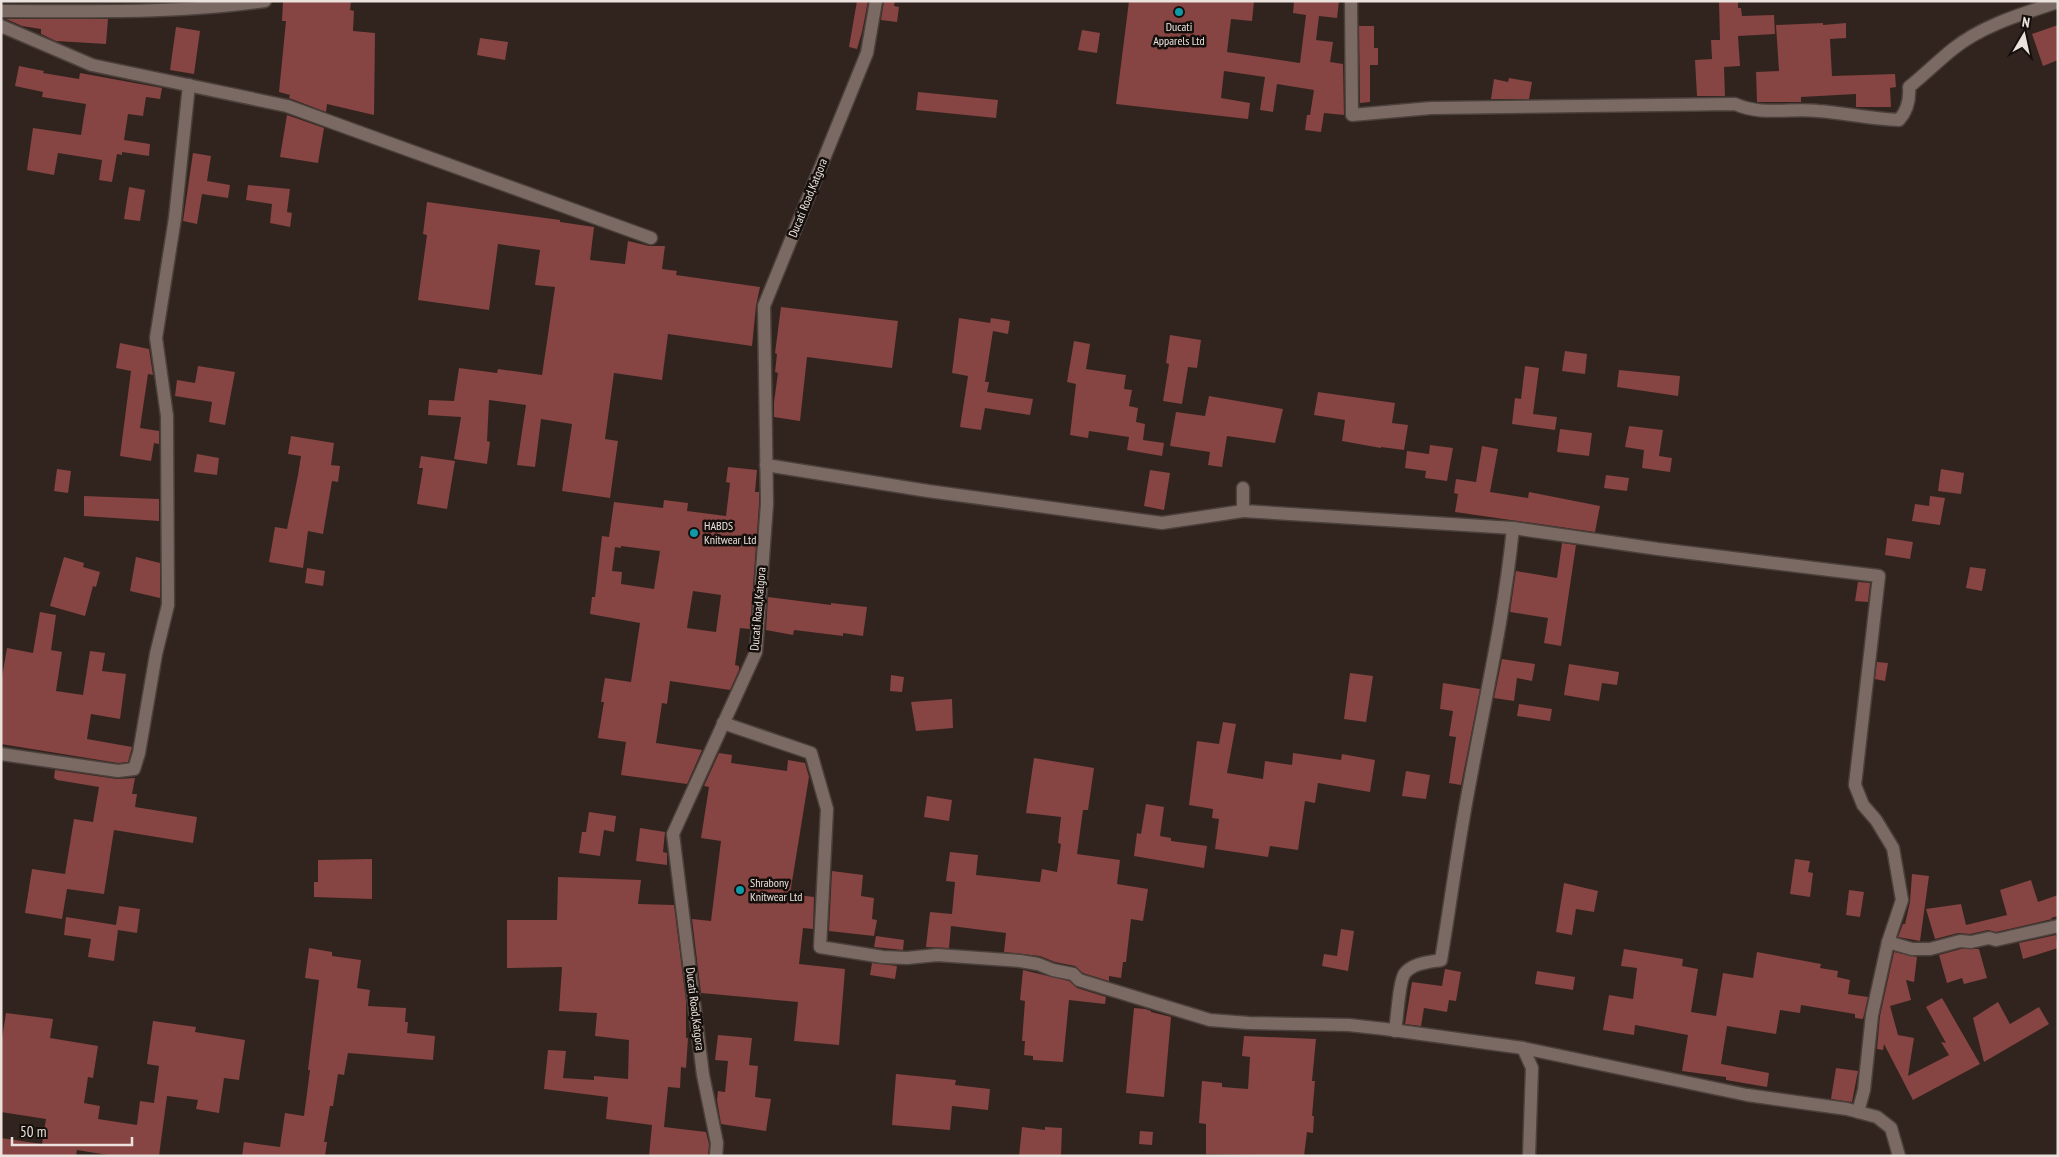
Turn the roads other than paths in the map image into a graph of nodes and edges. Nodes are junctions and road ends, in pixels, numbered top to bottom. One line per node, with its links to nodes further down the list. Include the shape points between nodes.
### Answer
1 (265, 1): 5 (street, via 217,8)
2 (876, 1): 9 (street, Ducati Road,Katgora, via 867,53 764,306)
3 (1351, 1): 4 (street, via 1352,115 1430,108 1735,104 1746,109 1819,111 1899,120 1910,97 1909,87 1954,48 2015,16)
4 (2058, 2)
5 (1, 11)
6 (1, 26): 7 (street, via 92,65)
7 (189, 86): 8 (street, via 287,106); 14 (street, via 175,218 156,338 167,416 168,605 139,753 134,769 118,771)
8 (651, 238)
9 (766, 466): 11 (street, via 1162,523); 13 (street, Ducati Road,Katgora, via 767,504 756,652)
10 (1243, 488): 11 (street)
11 (1243, 511): 12 (street)
12 (1513, 528): 16 (street, via 1879,576 1855,785 1863,805 1893,848 1902,900); 17 (street, via 1492,670 1441,960 1419,964 1405,973)
13 (723, 723): 17 (street, via 811,753 827,809 820,947 883,957 937,955 1038,964 1073,974 1079,980 1210,1020 1349,1025); 20 (street, Ducati Road,Katgora, via 673,834)
14 (1, 754)
15 (2058, 926): 16 (street, via 1996,940 1960,941 1930,949 1912,949)
16 (1888, 942): 19 (street, via 1872,1015 1864,1090)
17 (1395, 1031): 18 (street)
18 (1523, 1048): 19 (street, via 1747,1095); 21 (street, via 1532,1068)
19 (1858, 1112): 22 (street, via 1877,1117 1891,1128)
20 (716, 1156)
21 (1529, 1156)
22 (1898, 1156)

